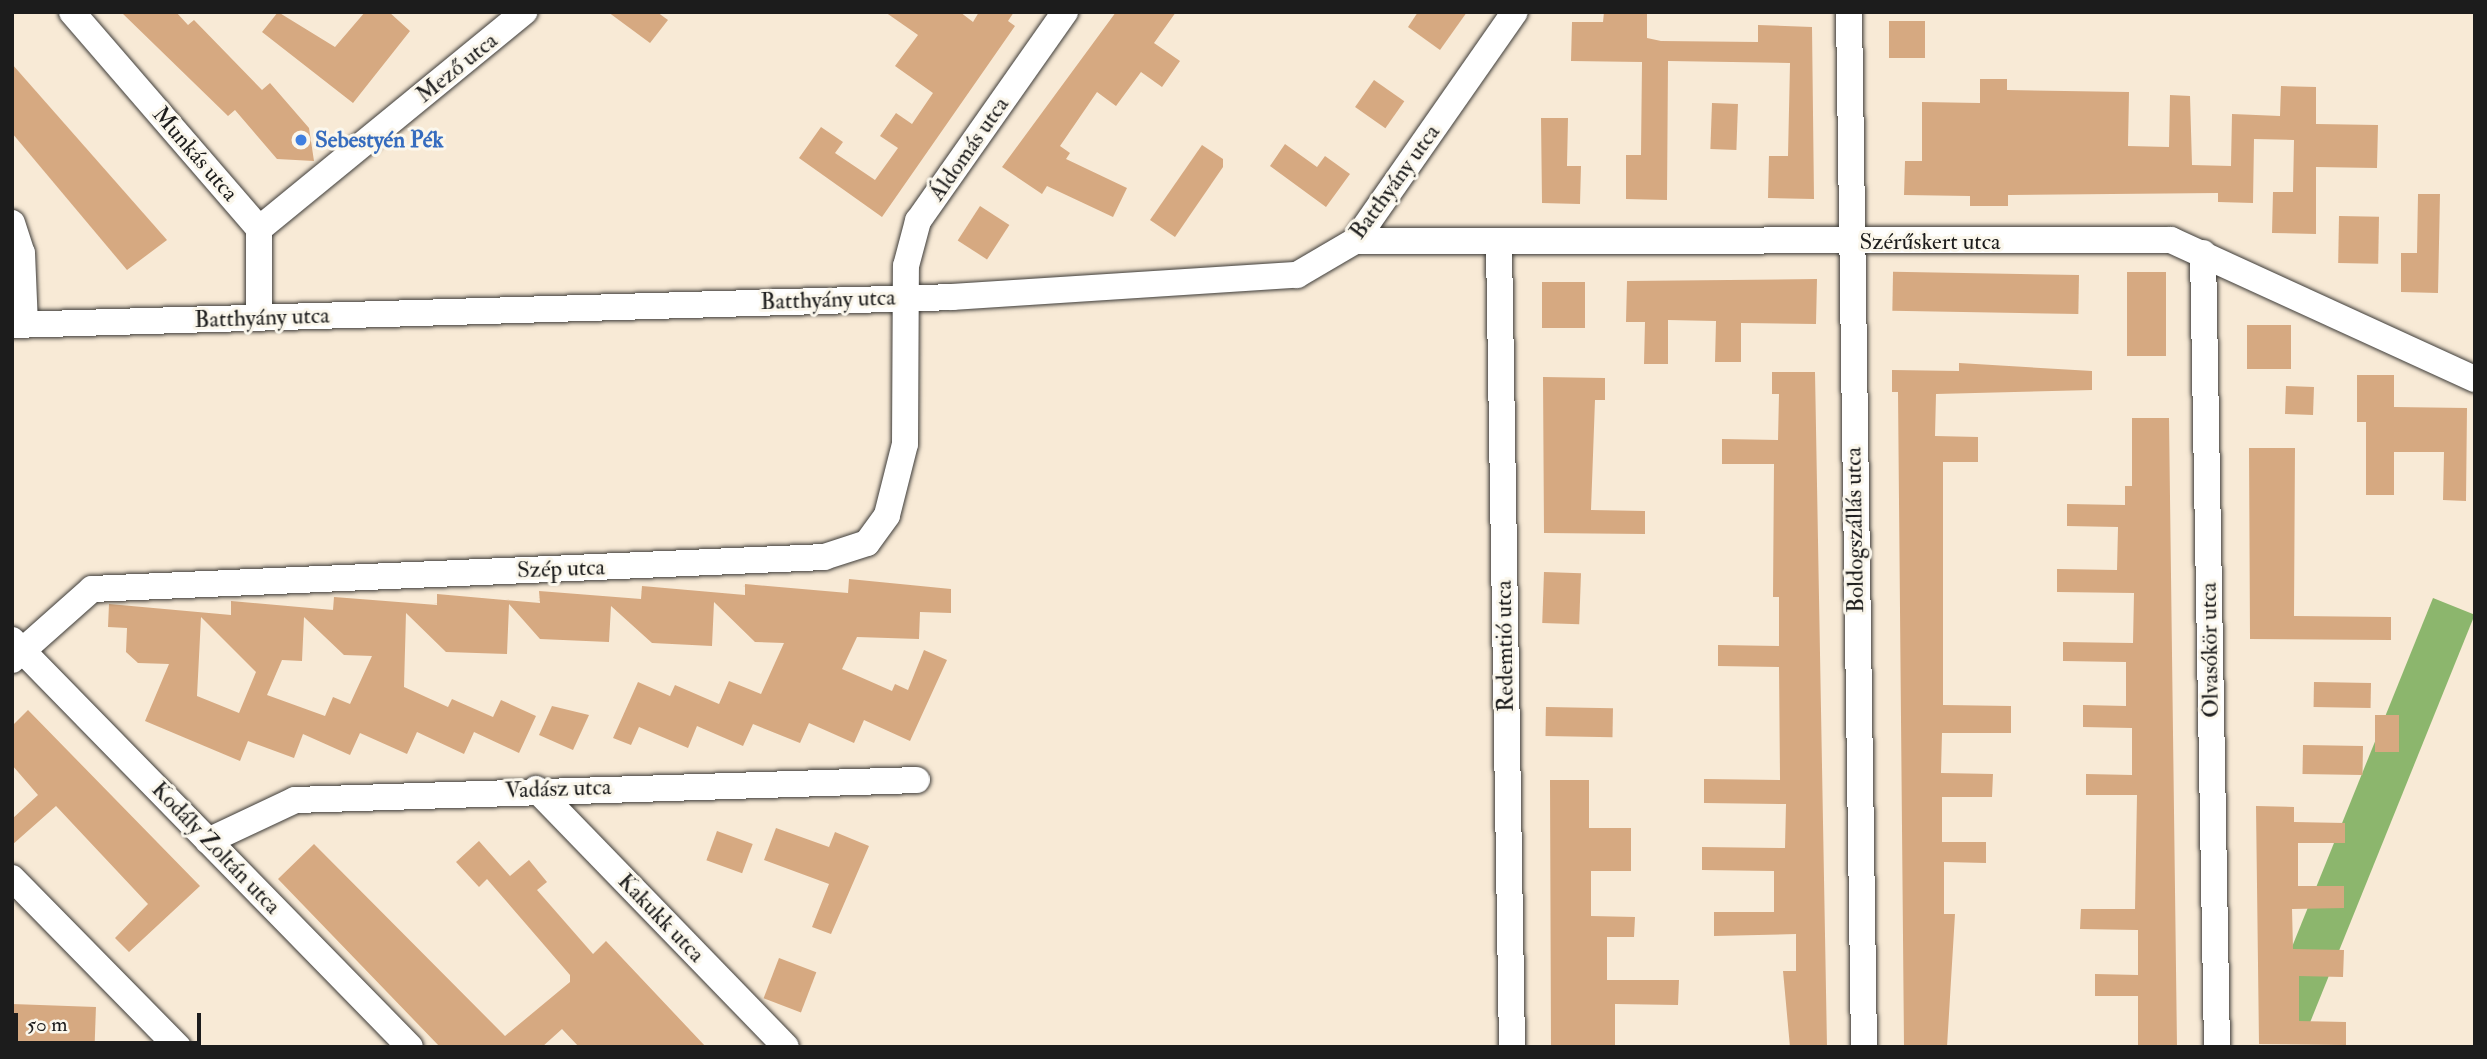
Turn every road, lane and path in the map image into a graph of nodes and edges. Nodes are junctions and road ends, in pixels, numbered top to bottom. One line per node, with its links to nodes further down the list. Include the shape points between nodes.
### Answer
1 (72, 12): 7 (street, Munkás utca)
2 (524, 12): 7 (street, Mező utca)
3 (1065, 12): 12 (street, Áldomás utca, via 918,221 906,266)
4 (1515, 12): 8 (street, Batthyány utca)
5 (1849, 12): 9 (street, Boldogszállás utca)
6 (12, 223): 14 (street, via 22,253)
7 (260, 229): 13 (street)
8 (1355, 241): 10 (street, Szérűskert utca); 12 (street, Batthyány utca, via 1297,275 1255,282)
9 (1850, 243): 10 (street, Szérűskert utca); 11 (street, Szérűskert utca, via 2171,240); 25 (street, Boldogszállás utca)
10 (1499, 246): 24 (street, Redemtió utca)
11 (2203, 253): 15 (street, Szérűskert utca); 26 (street, Olvasókör utca)
12 (907, 298): 13 (street, Batthyány utca); 16 (street, Szép utca, via 905,444 887,515 867,542 824,557 92,589)
13 (259, 318): 14 (street, Batthyány utca)
14 (19, 325)
15 (2475, 379)
16 (16, 650): 19 (street, Kodály Zoltán utca)
17 (918, 780): 18 (street, Vadász utca)
18 (536, 789): 19 (street, Vadász utca, via 295,800); 23 (street, Kakukk utca)
19 (208, 841): 22 (street, Kodály Zoltán utca)
20 (12, 878): 21 (street)
21 (178, 1047)
22 (410, 1047)
23 (786, 1047)
24 (1511, 1047)
25 (1864, 1047)
26 (2217, 1047)

